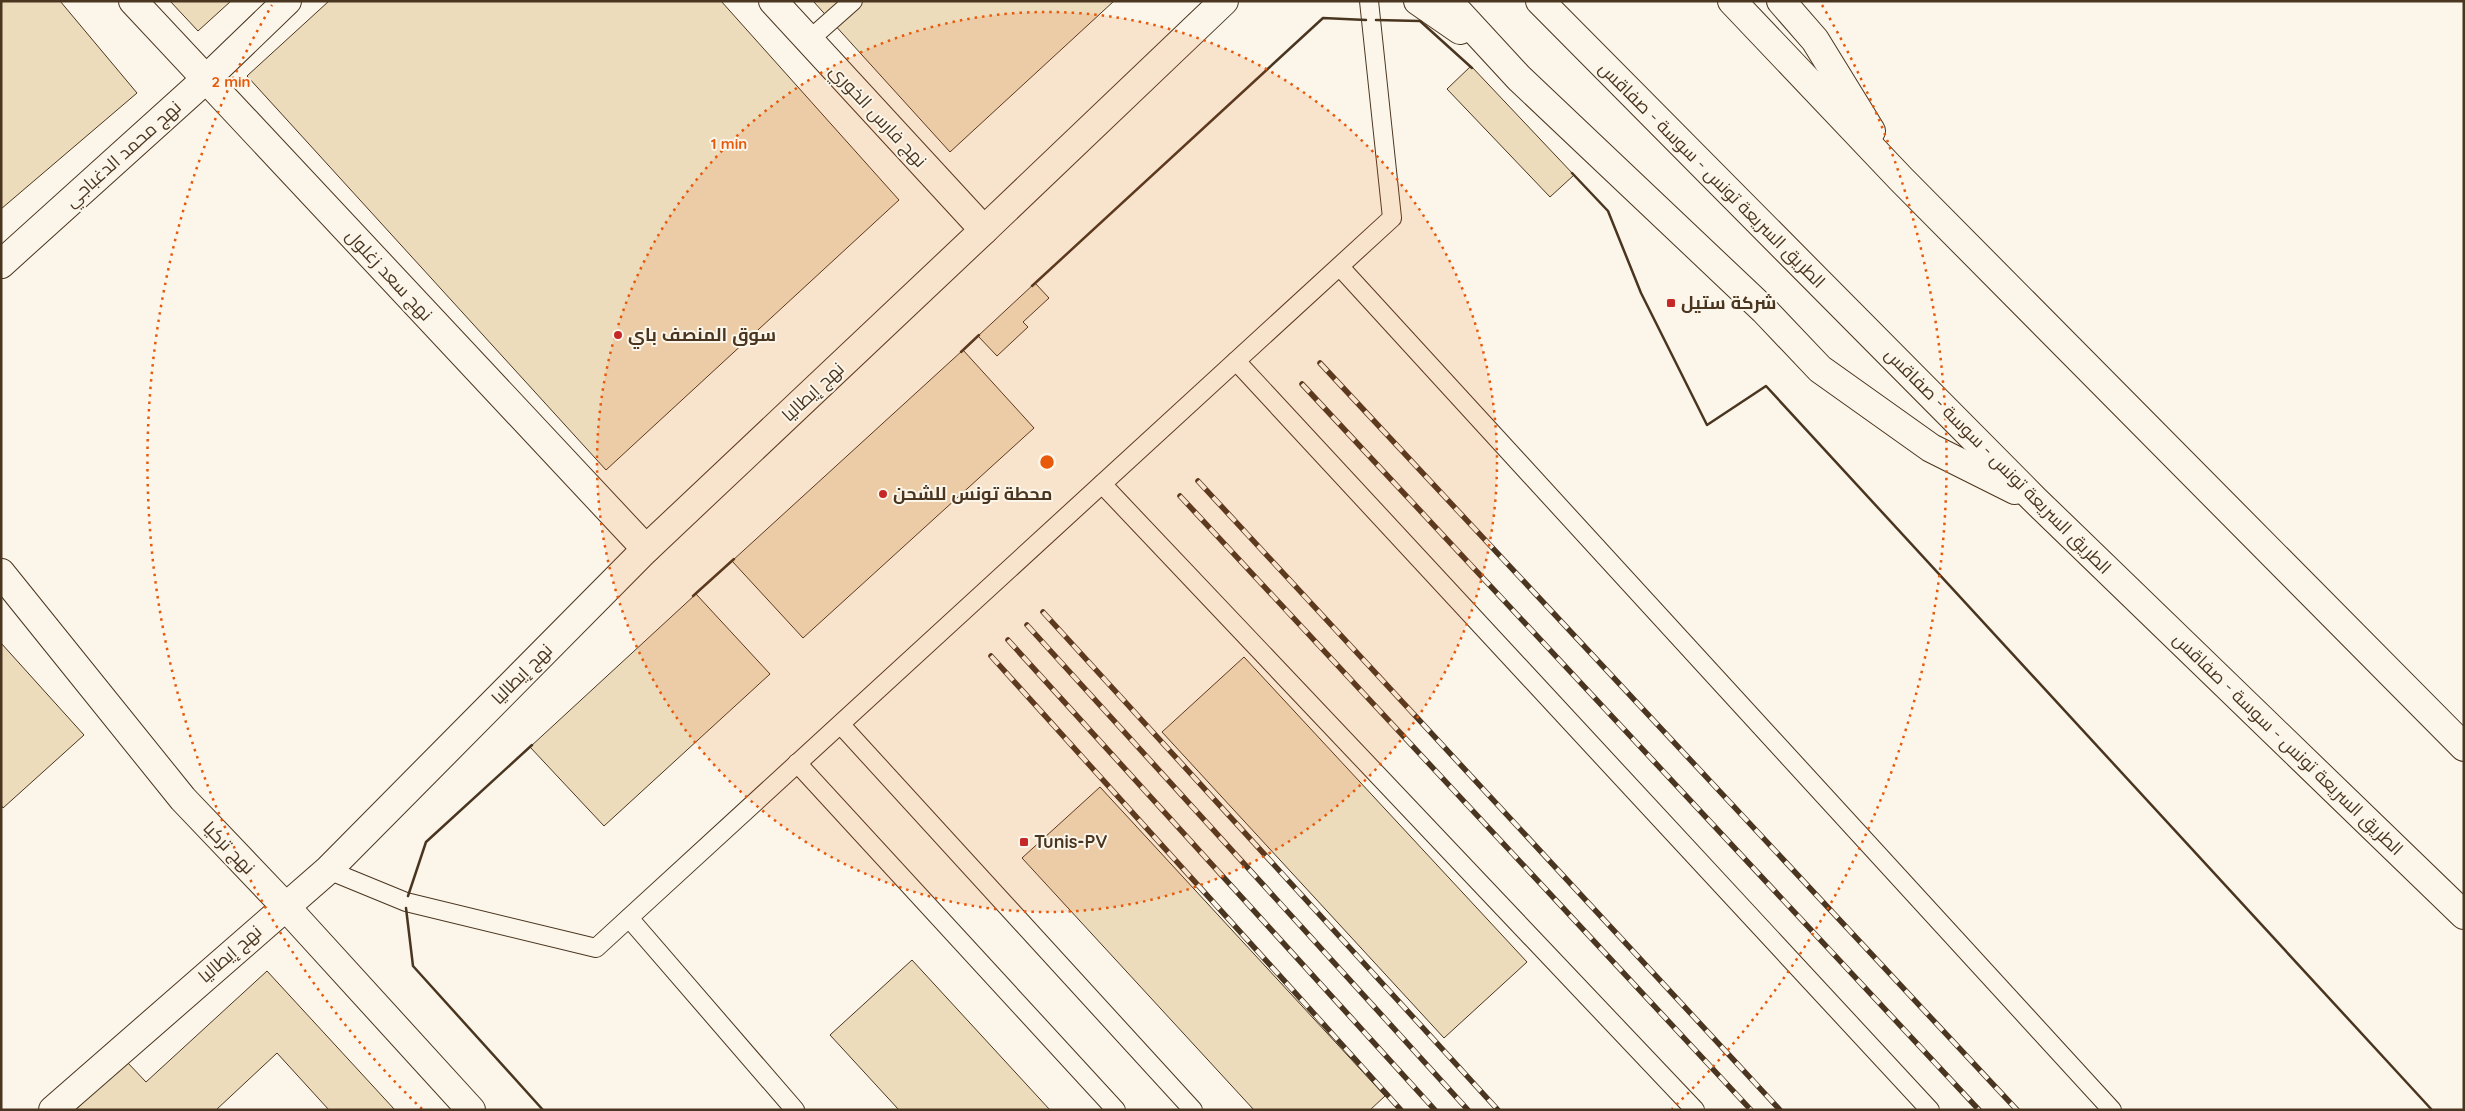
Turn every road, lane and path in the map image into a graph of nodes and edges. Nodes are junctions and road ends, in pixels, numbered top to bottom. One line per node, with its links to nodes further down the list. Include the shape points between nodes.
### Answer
1 (133, 1): 14 (main road, نهج سعد زغلول)
2 (287, 1): 14 (main road, نهج محمد الدغباجي)
3 (773, 1): 12 (main road, نهج فارس الخوري)
4 (853, 1): 12 (lane)
5 (1224, 1): 16 (main road, نهج إيطاليا)
6 (1368, 1): 18 (lane, via 1392,218)
7 (1418, 1): 13 (main road, via 1456,26)
8 (1448, 1): 13 (main road)
9 (1540, 1): 21 (main road, الطريق السريعة تونس - سوسة - صفاقس)
10 (1732, 1): 15 (main road)
11 (1781, 1): 15 (main road, via 1815,40)
12 (809, 40): 16 (main road, نهج فارس الخوري)
13 (1519, 78): 21 (main road, via 1764,310 1820,369 1931,448)
14 (206, 79): 17 (main road, نهج محمد الدغباجي); 22 (main road, نهج سعد زغلول)
15 (1901, 179): 25 (main road)
16 (984, 230): 22 (main road, نهج إيطاليا)
17 (1, 264)
18 (1340, 267): 19 (lane); 38 (lane)
19 (1236, 361): 20 (lane); 37 (lane)
20 (1102, 484): 24 (lane); 36 (lane)
21 (2035, 500): 29 (main road, الطريق السريعة تونس - سوسة - صفاقس)
22 (646, 549): 27 (main road, نهج إيطاليا)
23 (1, 573): 28 (main road, نهج تركيا, via 183,799)
24 (841, 725): 26 (lane); 35 (lane)
25 (2464, 747)
26 (797, 763): 30 (lane); 34 (lane)
27 (328, 870): 28 (main road, نهج إيطاليا); 30 (lane, via 406,902 596,948)
28 (285, 906): 31 (main road, نهج إيطاليا); 32 (main road, نهج تركيا)
29 (2464, 915)
30 (628, 918): 33 (lane)
31 (53, 1110)
32 (471, 1110)
33 (795, 1110)
34 (1116, 1110)
35 (1193, 1110)
36 (1695, 1110)
37 (1930, 1110)
38 (2112, 1110)

